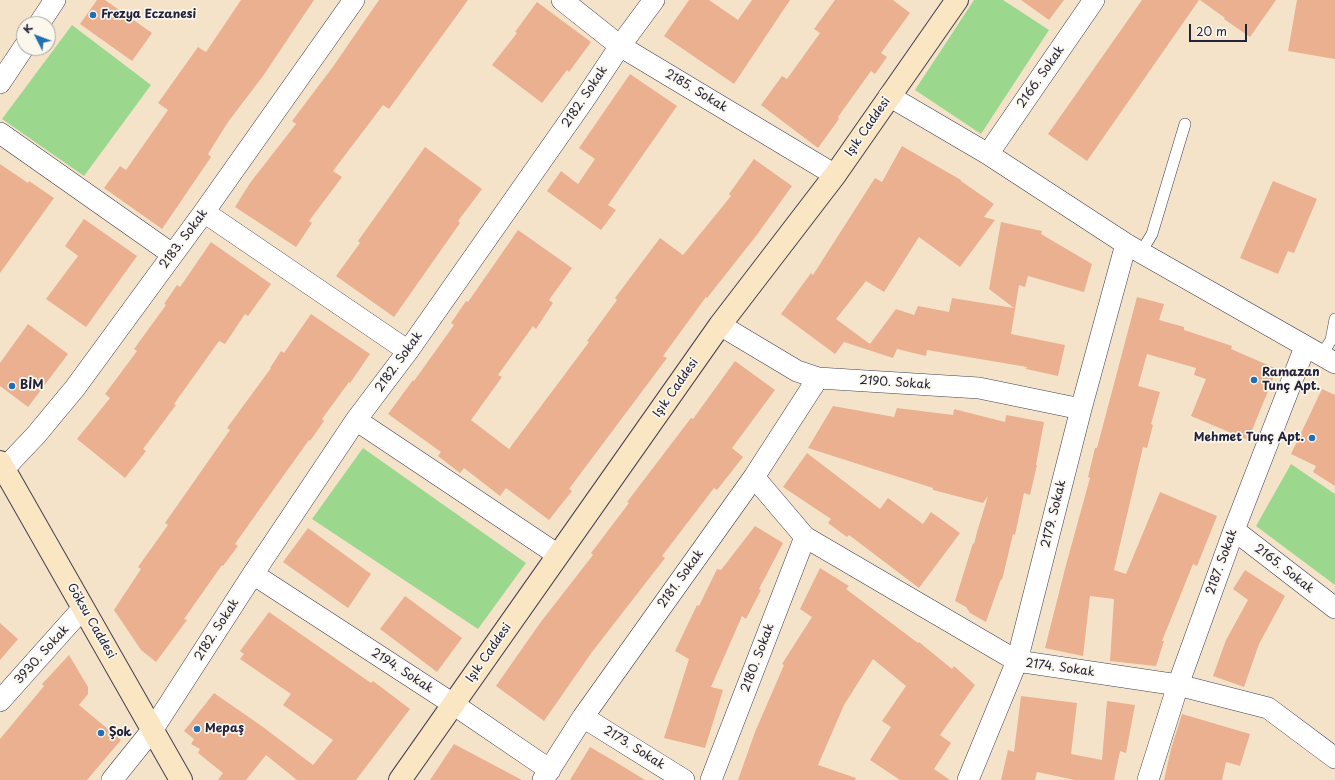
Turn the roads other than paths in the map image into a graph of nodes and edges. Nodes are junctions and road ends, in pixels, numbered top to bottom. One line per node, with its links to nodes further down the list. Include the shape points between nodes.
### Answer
1 (354, 0): 14 (street, 2183. Sokak)
2 (562, 0): 6 (street, 2185. Sokak)
3 (654, 0): 6 (street, 2182. Sokak)
4 (957, 0): 9 (street, Işık Caddesi)
5 (1094, 0): 12 (street, 2166. Sokak)
6 (620, 46): 13 (street, 2185. Sokak); 19 (street, 2182. Sokak)
7 (18, 56): 8 (street)
8 (0, 83)
9 (890, 96): 12 (street); 13 (street, Işık Caddesi)
10 (1185, 124): 15 (lane, via 1152,234)
11 (0, 133): 16 (street)
12 (988, 154): 15 (street)
13 (835, 175): 18 (street, Işık Caddesi)
14 (204, 212): 16 (street, 2183. Sokak); 19 (street)
15 (1133, 248): 20 (street); 22 (street, 2179. Sokak)
16 (172, 254): 24 (street, 2183. Sokak, via 75,388 36,435)
17 (1335, 319): 20 (lane, via 1331,340)
18 (720, 326): 21 (street, 2190. Sokak, via 797,371); 28 (street, Işık Caddesi)
19 (408, 351): 23 (street, 2182. Sokak)
20 (1320, 355): 26 (street, 2187. Sokak)
21 (818, 378): 22 (street, 2190. Sokak, via 979,388); 25 (street, 2181. Sokak)
22 (1081, 409): 32 (street, 2179. Sokak)
23 (356, 420): 28 (street); 29 (street, 2182. Sokak)
24 (1, 468): 30 (street, Göksu Caddesi)
25 (754, 477): 27 (street, 2174. Sokak); 36 (street, 2181. Sokak)
26 (1234, 530): 31 (street, 2165. Sokak); 33 (street, 2187. Sokak)
27 (805, 536): 32 (street, 2174. Sokak); 44 (street, 2180. Sokak)
28 (558, 554): 35 (street, Işık Caddesi)
29 (253, 574): 35 (street, 2194. Sokak); 37 (street, 2182. Sokak)
30 (84, 608): 34 (street, 3930. Sokak); 37 (street, Göksu Caddesi)
31 (1335, 608)
32 (1017, 661): 33 (street, 2174. Sokak); 45 (street, 2179. Sokak)
33 (1178, 684): 38 (street, 2174. Sokak, via 1268,708); 46 (street, 2187. Sokak)
34 (0, 701)
35 (453, 704): 39 (street, 2194. Sokak); 42 (street, Işık Caddesi)
36 (583, 717): 39 (street, 2181. Sokak); 43 (street, 2173. Sokak)
37 (153, 729): 40 (street, 2182. Sokak); 41 (street, Göksu Caddesi)
38 (1335, 758)
39 (547, 775)
40 (112, 780)
41 (181, 780)
42 (400, 780)
43 (684, 780)
44 (711, 780)
45 (968, 780)
46 (1148, 780)

